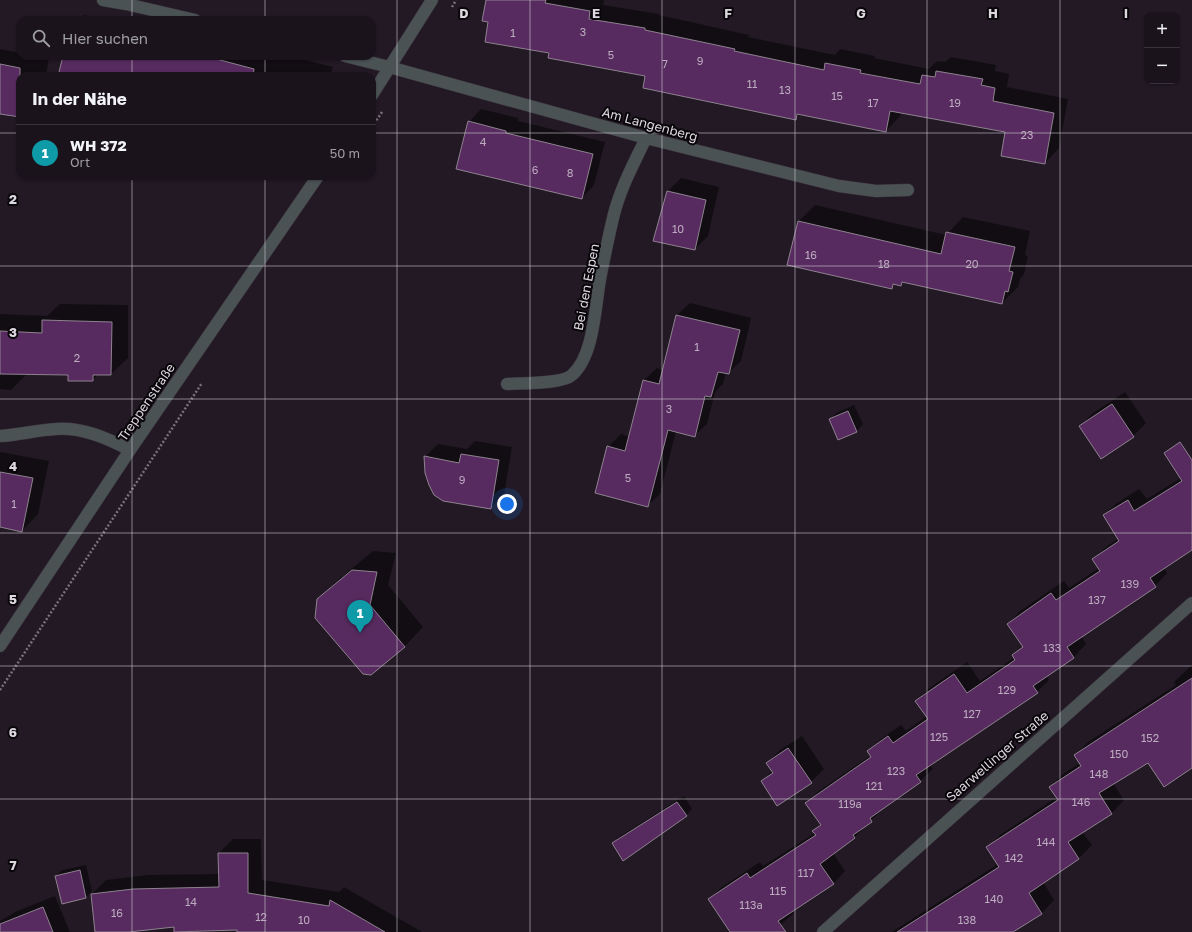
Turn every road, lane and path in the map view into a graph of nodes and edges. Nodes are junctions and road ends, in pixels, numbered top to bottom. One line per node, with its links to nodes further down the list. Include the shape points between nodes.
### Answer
1 (103, 0): 3 (street)
2 (432, 0): 5 (street)
3 (178, 16)
4 (363, 60): 5 (street, Am Langenberg)
5 (389, 66): 6 (street); 7 (street, Am Langenberg)
6 (376, 88)
7 (646, 138): 9 (street, Am Langenberg, via 839,186 876,191); 11 (street, Bei den Espen, via 625,180 614,214 589,342 582,365 571,377 546,382)
8 (315, 180): 13 (street, Treppenstraße)
9 (908, 190)
10 (204, 380): 16 (path)
11 (507, 384)
12 (0, 436): 13 (street, via 56,429 77,430 106,437)
13 (130, 450): 15 (street, Treppenstraße)
14 (1192, 603): 17 (street, Saarwellinger Straße)
15 (0, 646)
16 (0, 690)
17 (823, 932)

